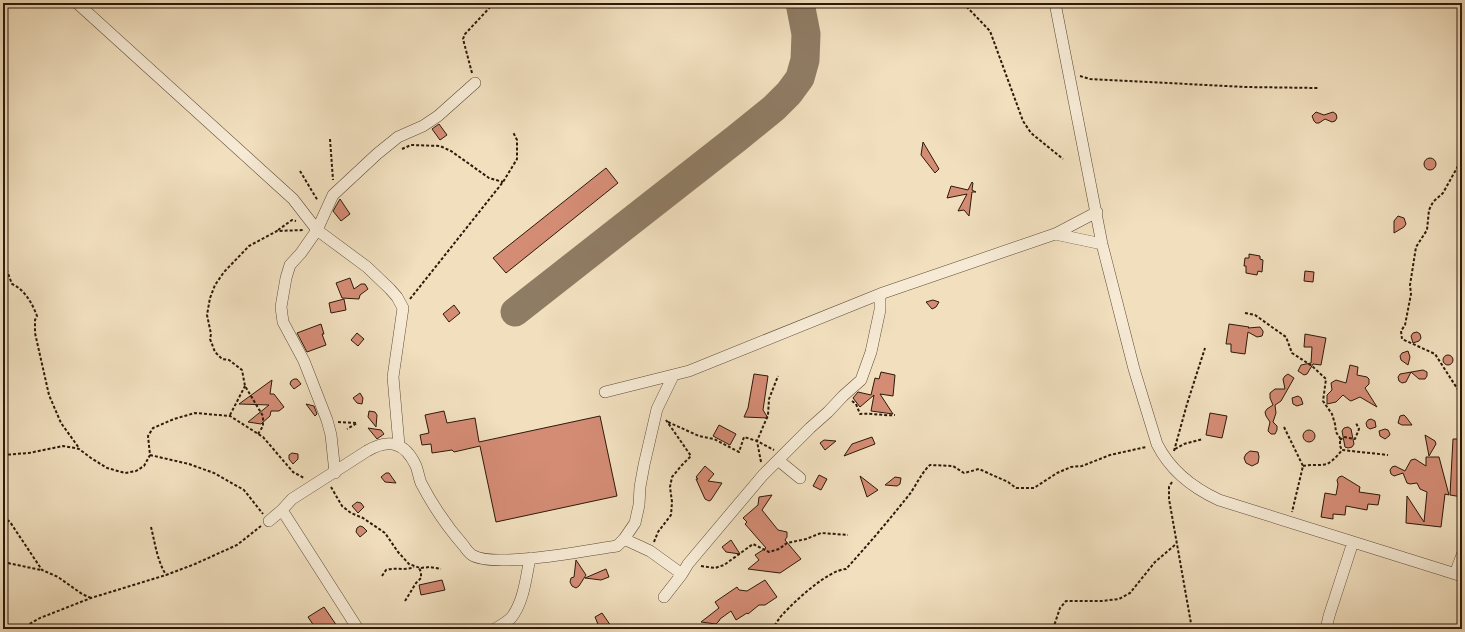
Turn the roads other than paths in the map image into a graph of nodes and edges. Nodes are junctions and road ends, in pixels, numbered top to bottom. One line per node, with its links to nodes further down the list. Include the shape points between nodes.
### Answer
1 (77, 3): 5 (street, via 292,199)
2 (1055, 3): 4 (street)
3 (475, 82): 5 (street, via 438,116 398,137 377,154 334,195)
4 (1097, 212): 6 (street); 7 (street)
5 (317, 230): 11 (street, via 367,267 390,289 403,308 393,378); 13 (street, via 290,264 281,307 283,322 304,361 327,420 331,435)
6 (1055, 234): 7 (street); 8 (street)
7 (1102, 244): 18 (street, via 1134,369 1157,444 1175,469 1195,487 1219,500)
8 (880, 294): 9 (street, via 689,372); 12 (street, via 880,310 862,380)
9 (673, 376): 10 (street); 17 (street, via 657,409 644,465 636,523)
10 (605, 392)
11 (399, 445): 13 (street, via 390,443 376,446); 20 (street, via 406,450 416,466 421,482 453,534 471,555 495,560)
12 (781, 457): 14 (street); 21 (street, via 763,475)
13 (330, 475): 15 (street, via 292,499)
14 (800, 478)
15 (282, 510): 16 (street); 24 (street)
16 (269, 520)
17 (624, 539): 20 (street, via 617,546); 21 (street, via 650,551)
18 (1353, 542): 22 (street); 26 (street)
19 (1462, 555): 22 (street)
20 (530, 558): 25 (street, via 523,593 517,606 511,617)
21 (682, 574): 23 (street)
22 (1459, 575)
23 (664, 597)
24 (358, 629)
25 (496, 629)
26 (1326, 629)

